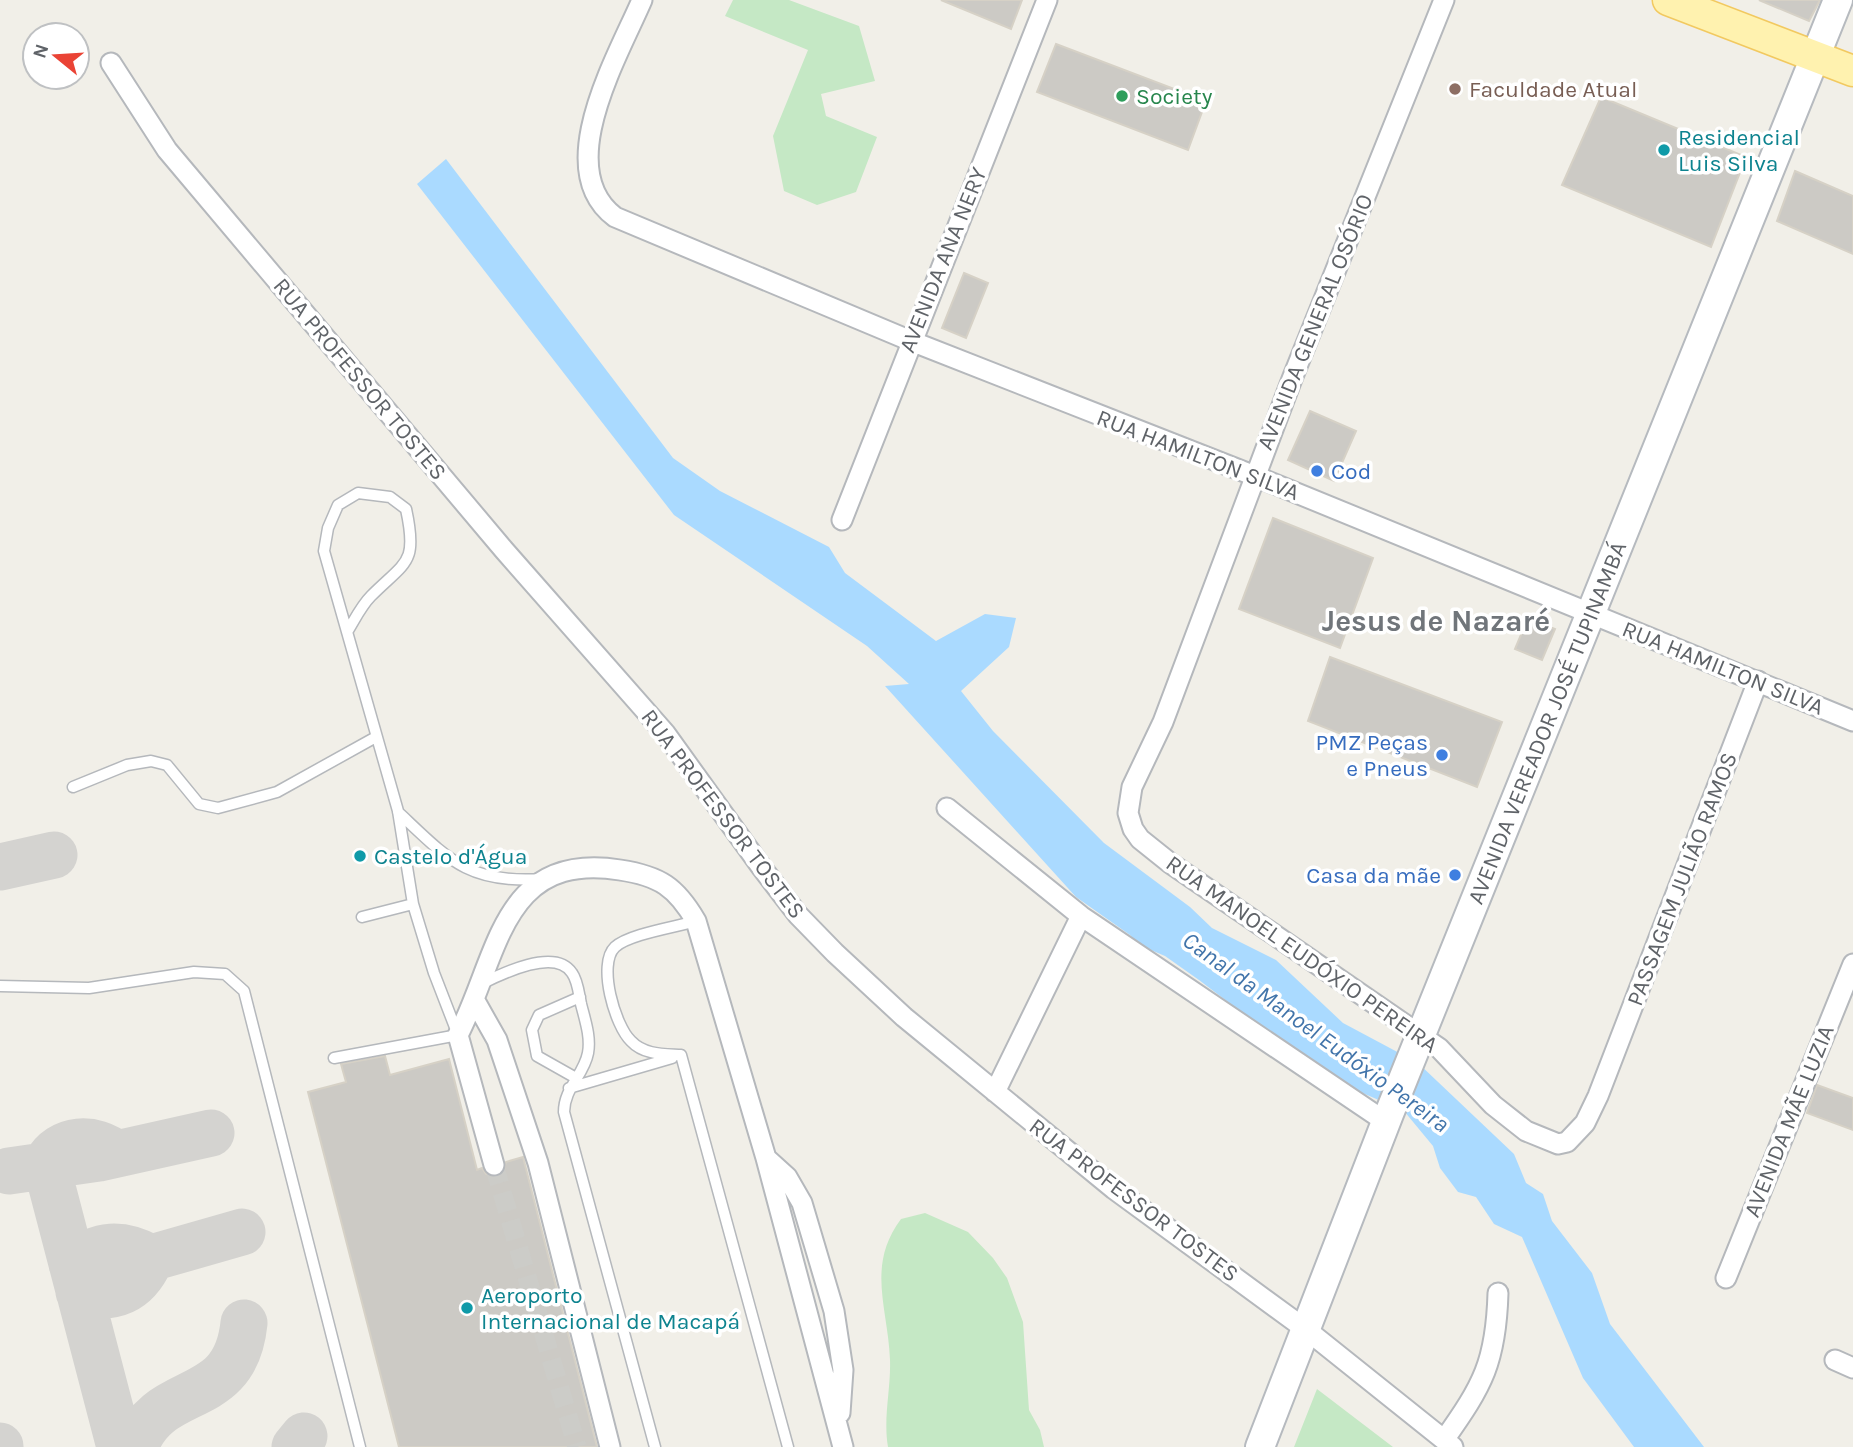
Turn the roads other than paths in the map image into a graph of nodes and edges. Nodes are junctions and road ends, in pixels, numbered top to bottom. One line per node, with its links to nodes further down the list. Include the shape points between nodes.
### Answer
1 (642, 0): 9 (street, RUA HAMILTON SILVA, via 605,88 587,148 598,200 615,216)
2 (1047, 0): 9 (street, AVENIDA ANA NERY)
3 (1444, 0): 10 (street, AVENIDA GENERAL OSÓRIO)
4 (1668, 0): 6 (main road)
5 (1838, 0): 6 (street, AVENIDA VEREADOR JOSÉ TUPINAMBÁ)
6 (1815, 56): 8 (main road); 12 (street, AVENIDA VEREADOR JOSÉ TUPINAMBÁ)
7 (111, 63): 37 (street, RUA PROFESSOR TOSTES, via 167,150 504,550 665,733 798,915 904,1017)
8 (1853, 71)
9 (911, 341): 10 (street, RUA HAMILTON SILVA); 11 (street, AVENIDA ANA NERY)
10 (1255, 475): 12 (street, RUA HAMILTON SILVA); 18 (street, AVENIDA GENERAL OSÓRIO, via 1163,722)
11 (842, 520)
12 (1591, 613): 14 (street, RUA HAMILTON SILVA); 31 (street, AVENIDA VEREADOR JOSÉ TUPINAMBÁ)
13 (346, 632): 13 (lane, via 370,597 408,560 412,537 406,509 390,498 358,493 338,505 328,528 324,551); 16 (lane)
14 (1758, 681): 15 (street, RUA HAMILTON SILVA); 34 (street, PASSAGEM JULIÃO RAMOS)
15 (1853, 721)
16 (376, 737): 17 (lane, via 277,792 218,808 199,804 167,765 151,761 127,765); 20 (lane)
17 (74, 787)
18 (1128, 801): 31 (street, RUA MANOEL EUDÓXIO PEREIRA, via 1139,839)
19 (947, 808): 23 (street)
20 (398, 811): 21 (lane, via 462,867 496,879); 22 (lane)
21 (544, 878): 25 (street, via 586,867 629,872 671,886); 28 (street, via 498,932)
22 (413, 904): 24 (lane); 30 (lane)
23 (1081, 916): 37 (street); 38 (street)
24 (362, 917)
25 (696, 921): 32 (lane, via 628,939 615,946 606,963 616,1012 631,1042 657,1054); 45 (street, via 766,1157)
26 (1853, 964): 40 (street, AVENIDA MÃE LUZIA)
27 (0, 986): 47 (lane, via 89,988 194,972 225,974 244,991)
28 (478, 993): 29 (lane, via 507,971 551,963 572,972); 30 (street); 48 (street, via 538,1163)
29 (580, 997): 35 (lane, via 588,1054); 35 (lane, via 539,1015 532,1030 537,1056)
30 (458, 1035): 33 (lane); 39 (street)
31 (1417, 1044): 34 (street, RUA MANOEL EUDÓXIO PEREIRA, via 1440,1048 1508,1119 1558,1144 1567,1142 1585,1123); 38 (street, AVENIDA VEREADOR JOSÉ TUPINAMBÁ)
32 (681, 1055): 36 (lane); 50 (lane)
33 (334, 1058)
34 (1605, 1076)
35 (576, 1077): 36 (lane)
36 (568, 1088): 49 (lane, via 564,1112)
37 (995, 1092): 42 (street, RUA PROFESSOR TOSTES, via 1114,1189)
38 (1388, 1118): 42 (street, AVENIDA VEREADOR JOSÉ TUPINAMBÁ)
39 (494, 1165)
40 (1726, 1278)
41 (1498, 1293): 46 (street, via 1496,1337 1486,1374)
42 (1308, 1331): 46 (street, RUA PROFESSOR TOSTES); 51 (street, AVENIDA VEREADOR JOSÉ TUPINAMBÁ)
43 (1835, 1360): 44 (street)
44 (1853, 1368)
45 (841, 1438)
46 (1448, 1443)
47 (360, 1447)
48 (610, 1447)
49 (655, 1447)
50 (788, 1447)
51 (1261, 1447)

